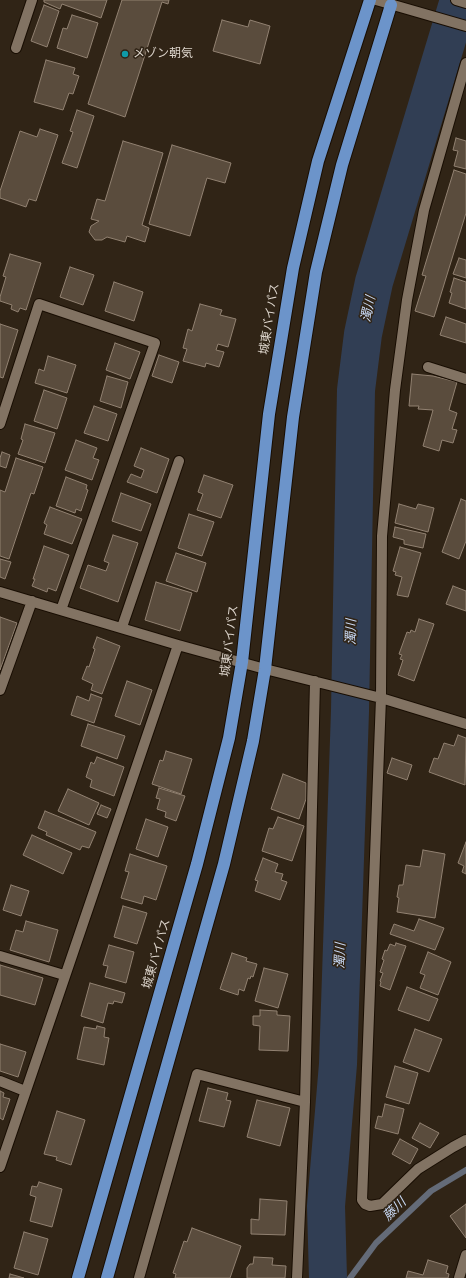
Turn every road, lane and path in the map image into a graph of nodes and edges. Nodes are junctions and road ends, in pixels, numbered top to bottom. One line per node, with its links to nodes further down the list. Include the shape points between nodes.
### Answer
1 (32, 0): 8 (street)
2 (370, 0): 19 (highway, 城東バイパス, via 318,161 292,268 269,414)
3 (376, 0): 5 (street)
4 (456, 0): 6 (street)
5 (392, 3): 7 (street); 20 (highway, via 342,165 316,272 293,417)
6 (466, 3)
7 (466, 26)
8 (16, 48)
9 (466, 63): 23 (street, via 424,210 406,308 395,390 382,536)
10 (428, 367): 11 (street)
11 (466, 379)
12 (0, 424): 16 (street, via 39,304 155,343)
13 (179, 461): 17 (street)
14 (0, 592): 15 (street)
15 (32, 601): 16 (street); 22 (street)
16 (61, 610): 17 (street)
17 (122, 627): 18 (street)
18 (178, 645): 19 (street); 26 (street)
19 (242, 662): 20 (street); 33 (highway, 城東バイパス, via 229,738 197,864)
20 (265, 669): 21 (street); 34 (highway, via 253,741 224,864)
21 (315, 681): 23 (street); 29 (street)
22 (0, 690)
23 (382, 698): 24 (street); 30 (street, via 362,1200 370,1206 382,1204 418,1169)
24 (466, 724)
25 (0, 956): 26 (street)
26 (64, 975): 28 (street)
27 (0, 1081): 28 (street)
28 (25, 1091): 31 (street)
29 (305, 1102): 35 (street, via 197,1074); 36 (street)
30 (466, 1140)
31 (0, 1164)
32 (466, 1255): 37 (street)
33 (78, 1278)
34 (107, 1278)
35 (139, 1278)
36 (297, 1278)
37 (459, 1278)

